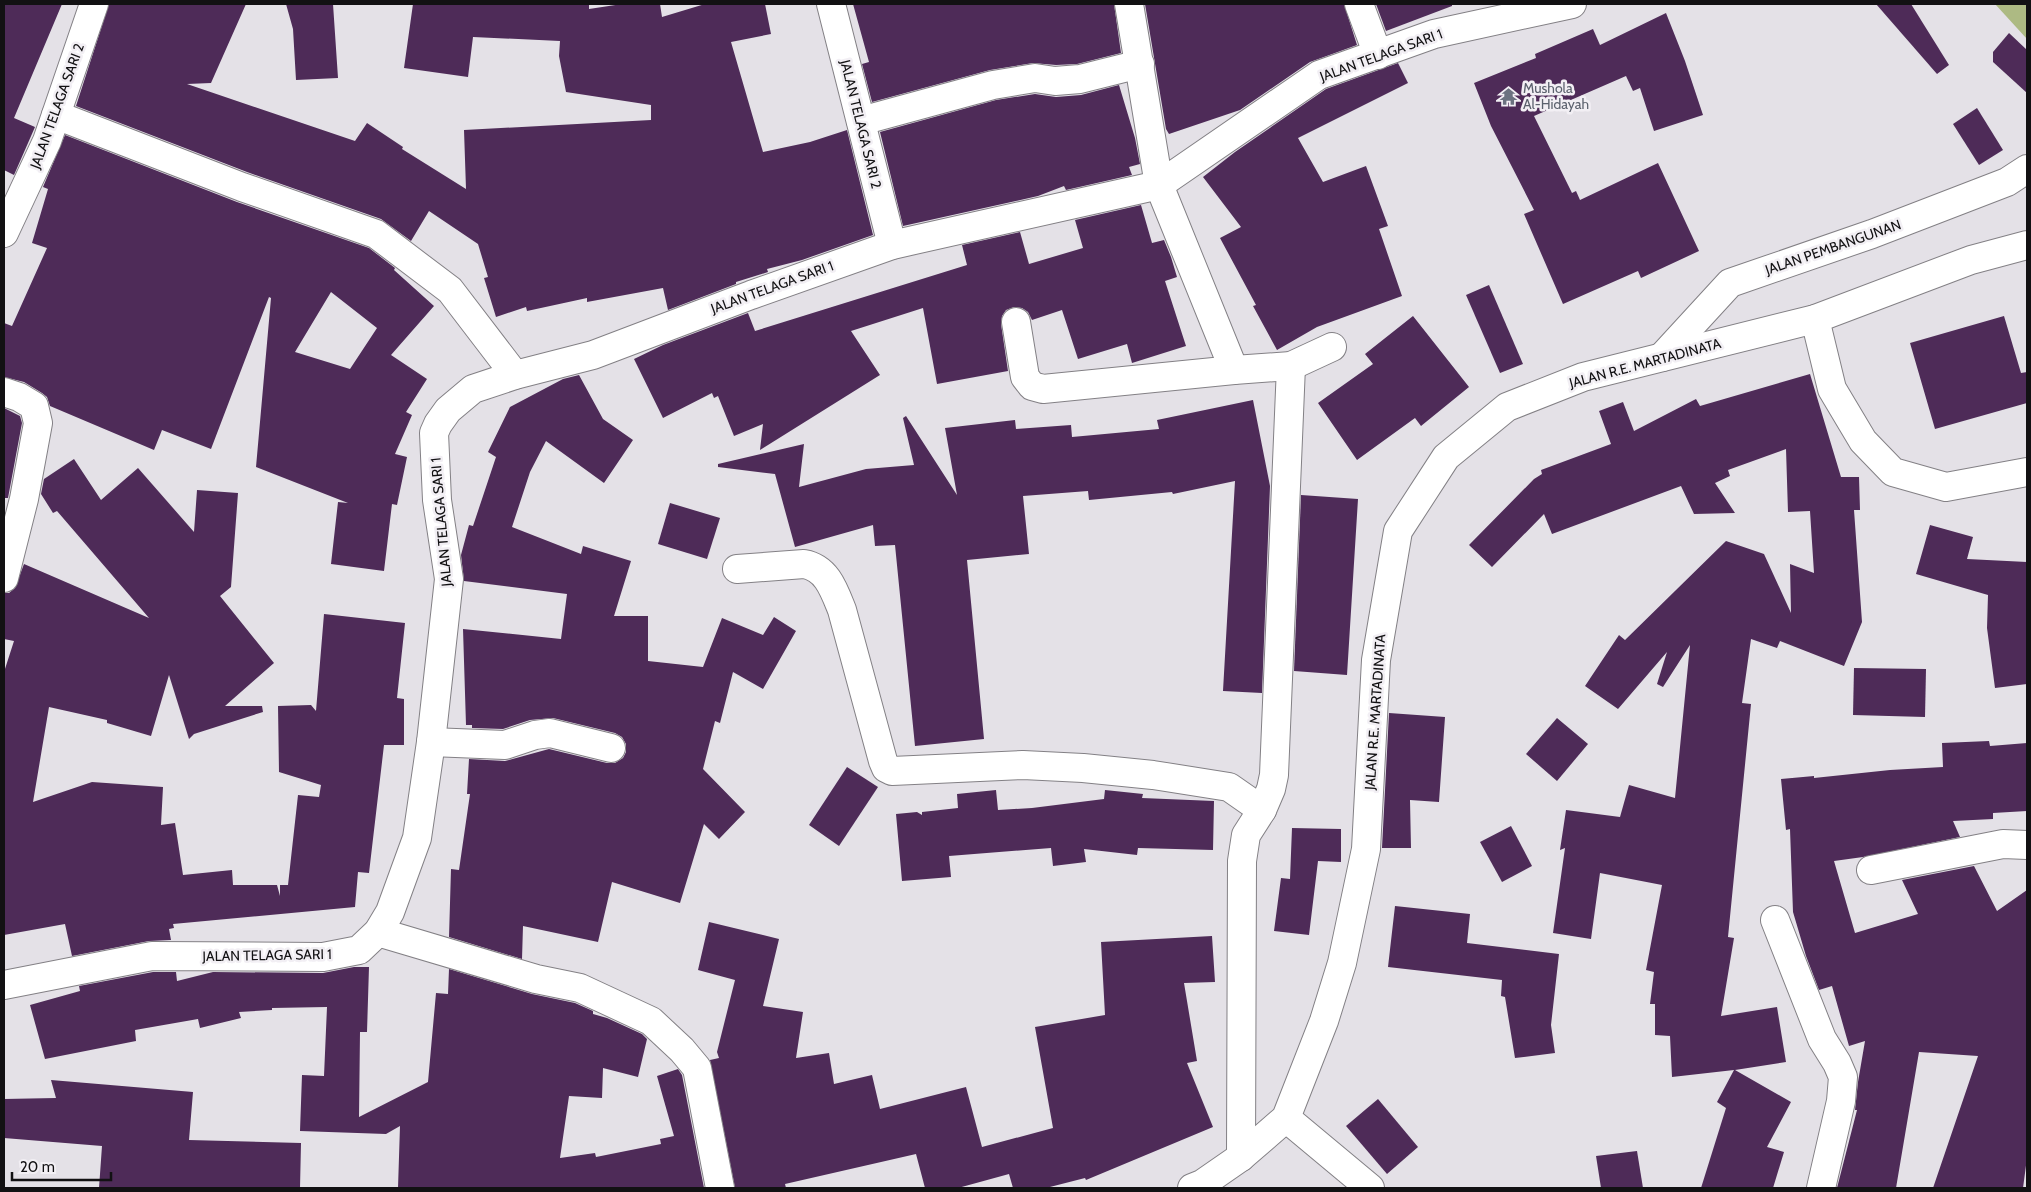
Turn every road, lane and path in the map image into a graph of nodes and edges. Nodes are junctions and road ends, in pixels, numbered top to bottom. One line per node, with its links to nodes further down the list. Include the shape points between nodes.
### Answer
1 (94, 4): 8 (street, JALAN TELAGA SARI 2)
2 (831, 4): 9 (street, JALAN TELAGA SARI 2)
3 (1129, 4): 7 (street)
4 (1359, 4): 6 (street)
5 (1572, 4): 6 (street, JALAN TELAGA SARI 1, via 1434,34)
6 (1378, 55): 11 (street, JALAN TELAGA SARI 1, via 1319,76)
7 (1140, 64): 9 (street, via 1080,79 1055,81 1035,78 993,85); 11 (street)
8 (56, 115): 12 (street, JALAN TELAGA SARI 2); 21 (street, via 242,187 376,234 450,290)
9 (861, 120): 13 (street, JALAN TELAGA SARI 2)
10 (2027, 169): 18 (street, JALAN PEMBANGUNAN, via 2007,182 1899,224 1730,283)
11 (1160, 185): 13 (street, JALAN TELAGA SARI 1); 20 (street)
12 (4, 233)
13 (892, 245): 21 (street, JALAN TELAGA SARI 1, via 593,355)
14 (2027, 245): 15 (street, JALAN R.E. MARTADINATA, via 1971,260)
15 (1815, 319): 18 (street, JALAN R.E. MARTADINATA); 23 (street, via 1832,389 1863,441 1893,472 1946,487)
16 (1016, 322): 20 (street, via 1024,377 1032,386 1043,389)
17 (1332, 347): 19 (street)
18 (1662, 357): 34 (street, JALAN R.E. MARTADINATA, via 1583,376 1508,407 1446,457 1398,531 1376,660 1366,849 1342,963 1324,1021)
19 (1291, 366): 20 (street); 28 (street, via 1274,775)
20 (1234, 370)
21 (515, 375): 26 (street, JALAN TELAGA SARI 1, via 473,389 448,410 434,433 437,500 449,579)
22 (4, 392): 25 (street, via 34,406 38,423 24,499)
23 (2027, 472)
24 (737, 569): 28 (street, via 804,564 821,571 842,610 886,768 1023,765 1153,775 1229,787)
25 (4, 578)
26 (431, 742): 27 (street, via 505,745 550,733); 32 (street, JALAN TELAGA SARI 1, via 417,838 390,912)
27 (611, 748)
28 (1262, 810): 35 (street, via 1246,835 1242,861)
29 (2027, 846): 30 (street, via 2003,844)
30 (1871, 870)
31 (1775, 920): 39 (street, via 1822,1039 1842,1077 1841,1101)
32 (378, 932): 33 (street, JALAN TELAGA SARI 1, via 359,950 324,957 152,956); 36 (street, via 580,988 651,1021 697,1068)
33 (4, 986)
34 (1286, 1118): 35 (street, JALAN R.E. MARTADINATA); 38 (street)
35 (1241, 1157): 37 (street, JALAN R.E. MARTADINATA)
36 (720, 1188)
37 (1192, 1188)
38 (1370, 1188)
39 (1821, 1188)

